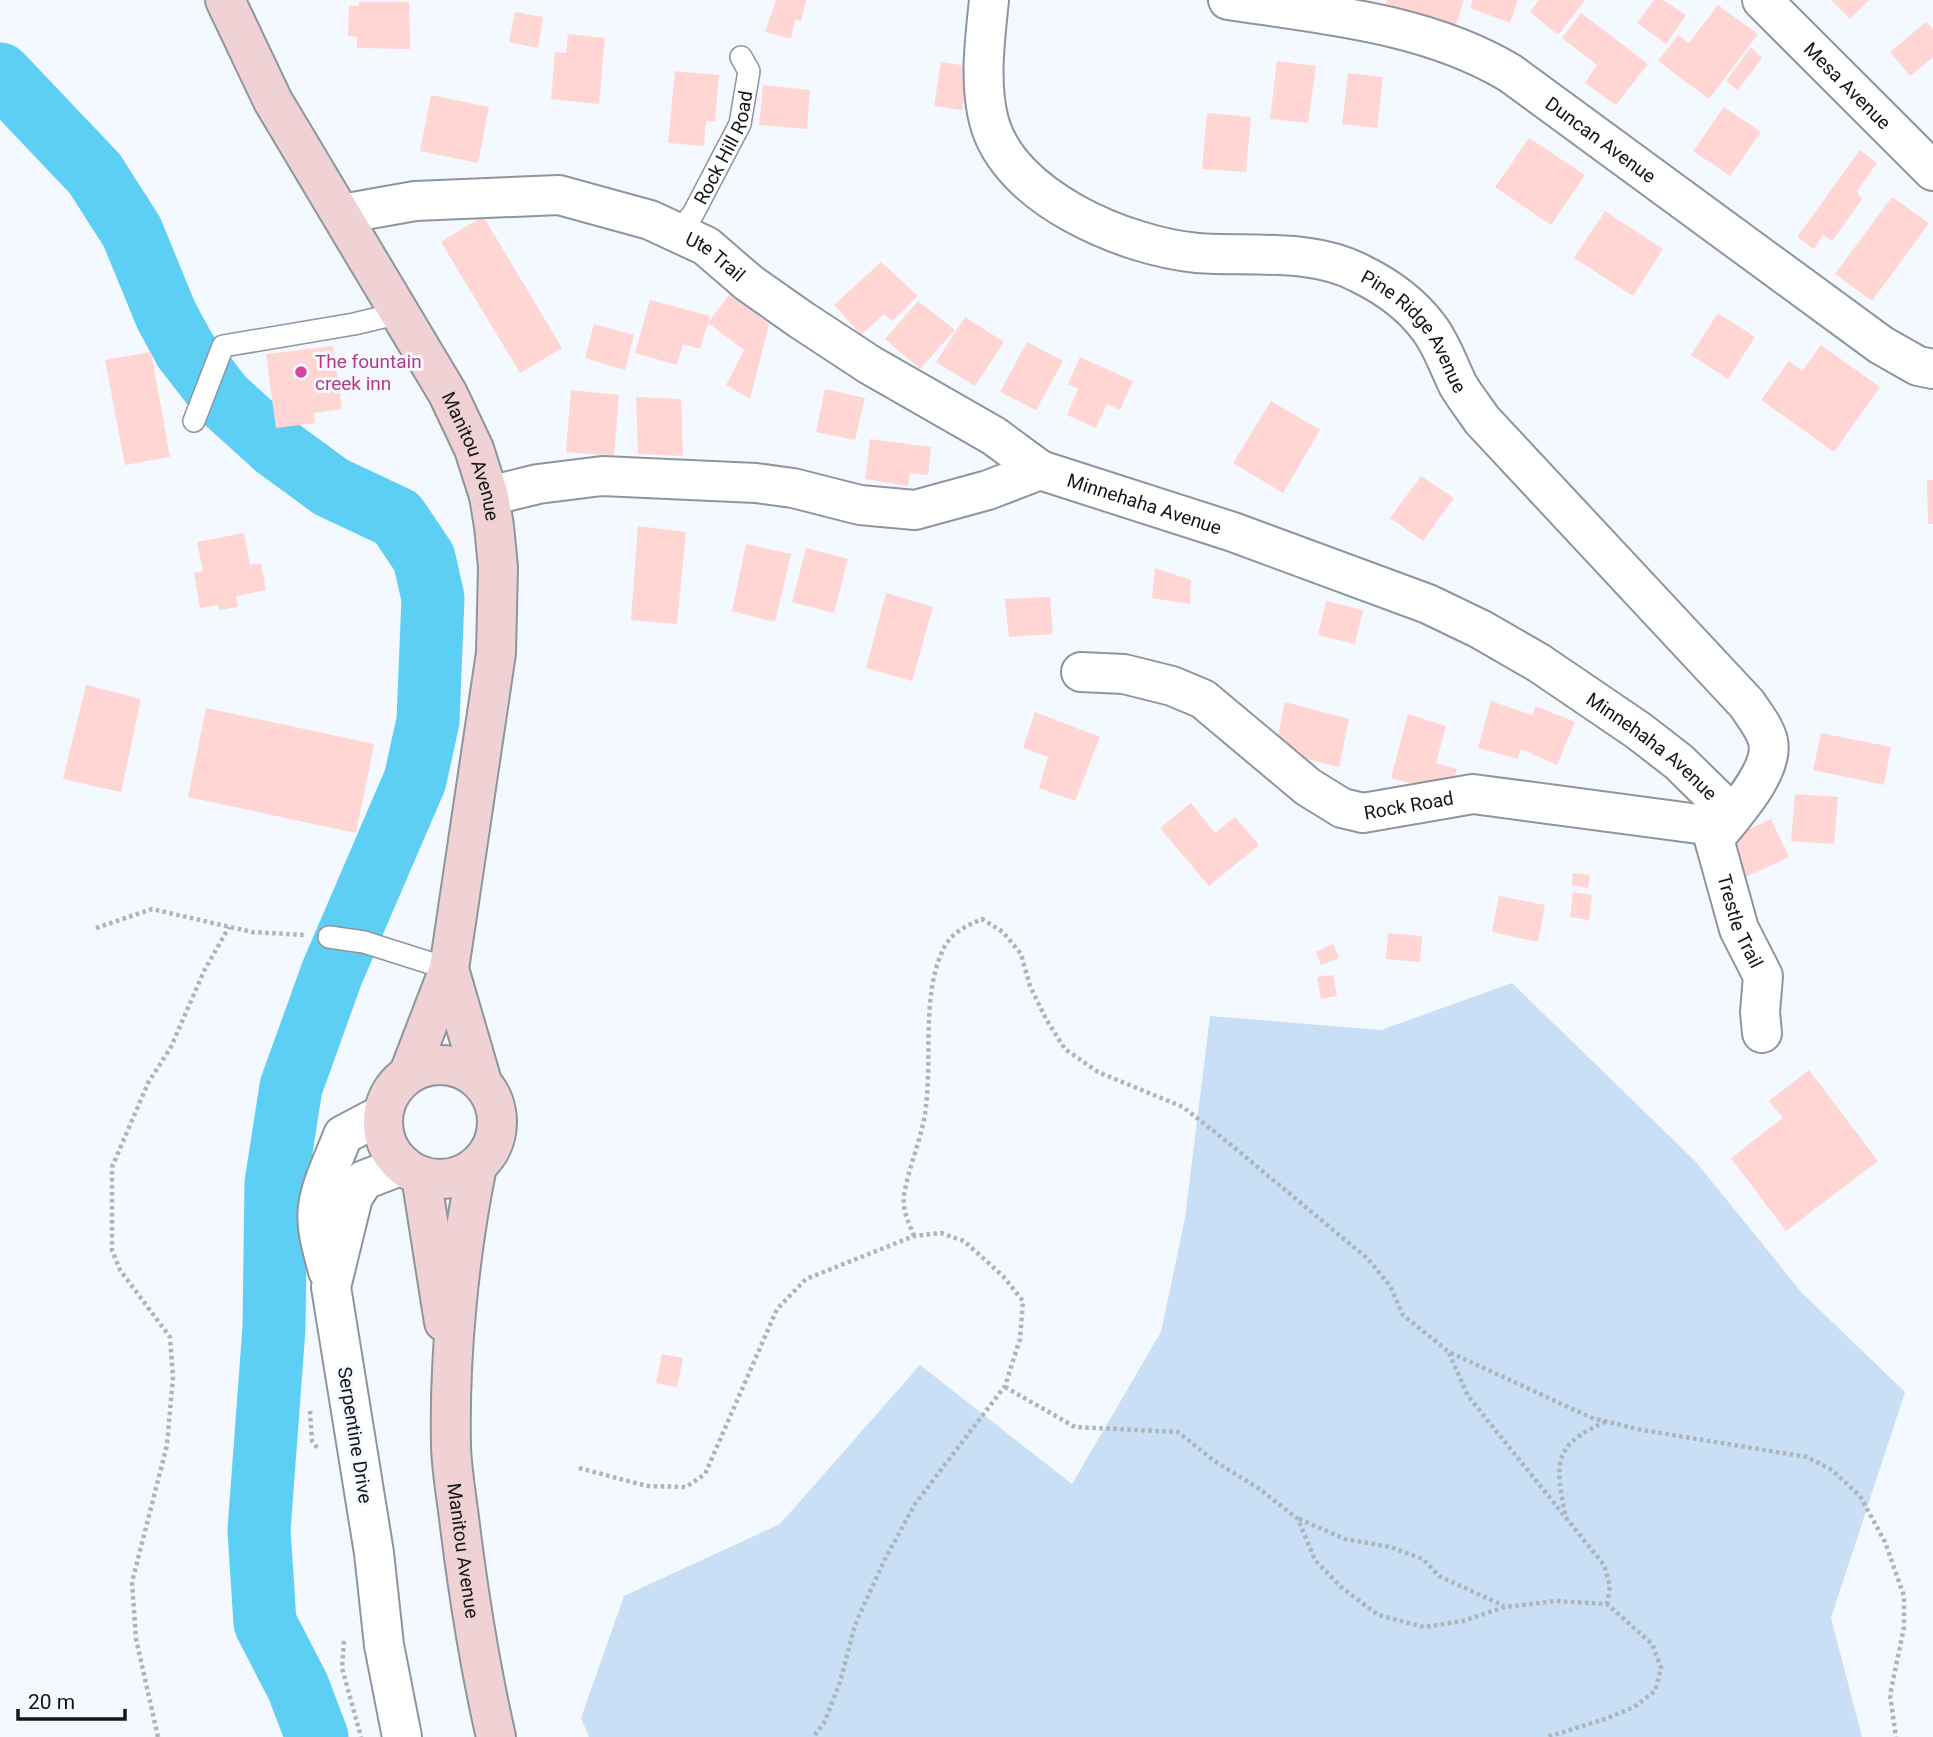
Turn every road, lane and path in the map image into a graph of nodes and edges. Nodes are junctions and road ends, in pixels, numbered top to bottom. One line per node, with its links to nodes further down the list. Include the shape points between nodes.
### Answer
1 (225, 0): 8 (main road, Manitou Avenue, via 274,101)
2 (989, 0): 16 (street, Pine Ridge Avenue, via 984,71 989,123 1009,162 1048,198 1094,222 1171,249 1330,263 1357,271 1408,304 1430,330 1460,389 1482,420 1746,704 1766,734 1768,757)
3 (1228, 0): 5 (street, Duncan Avenue)
4 (1762, 0): 7 (street, Mesa Avenue)
5 (1329, 7): 11 (street, Duncan Avenue, via 1484,57 1881,345 1918,366)
6 (741, 57): 9 (lane, Rock Hill Road, via 749,71 740,124 693,214)
7 (1933, 171)
8 (342, 214): 9 (street, Ute Trail, via 415,201 559,195); 10 (main road, Manitou Avenue)
9 (679, 231): 13 (street, Ute Trail, via 870,365 994,436)
10 (400, 313): 12 (lane, via 223,346); 14 (main road, Manitou Avenue, via 458,416)
11 (1933, 369)
12 (194, 421)
13 (1040, 470): 14 (street, via 915,510 860,505 756,483 602,476); 16 (street, Minnehaha Avenue, via 1244,537 1428,604 1480,629 1639,731 1679,762)
14 (489, 496): 20 (main road, Manitou Avenue, via 498,567 496,653)
15 (1081, 672): 16 (street, Rock Road, via 1125,674 1203,699 1325,800 1363,813 1473,794 1706,825)
16 (1733, 815): 21 (street, Trestle Trail, via 1714,839 1739,929 1763,976)
17 (229, 927): 18 (path, via 152,909); 19 (path); 38 (path, via 204,971 172,1047 148,1083 112,1167 112,1250 120,1270 170,1337 173,1377 167,1445 132,1582 136,1639)
18 (96, 928)
19 (329, 937): 20 (lane, via 365,942)
20 (449, 969): 22 (main road, Manitou Avenue); 23 (main road, Manitou Avenue)
21 (1762, 1033)
22 (409, 1073): 23 (main road, via 431,1065 450,1065); 24 (main road, via 393,1088)
23 (482, 1082): 25 (main road, via 496,1107 497,1125 490,1150)
24 (383, 1114): 26 (main road, via 387,1143); 28 (street, via 343,1135 318,1207 319,1235)
25 (477, 1166): 26 (main road, via 451,1178); 30 (main road, Manitou Avenue)
26 (412, 1171): 28 (street, Serpentine Drive, via 364,1180 353,1197); 30 (main road, Manitou Avenue)
27 (914, 1236): 29 (path, via 904,1195 926,1110 929,1008 935,975 942,951 956,931 982,919 1003,932 1021,954 1035,997 1065,1049 1098,1072 1183,1108 1220,1136 1368,1259 1390,1286 1403,1315); 31 (path, via 941,1233 964,1241 1023,1301 1020,1339); 33 (path, via 806,1279 777,1309 705,1474 686,1487 647,1486)
28 (331, 1287): 39 (street, Serpentine Drive, via 374,1553 384,1646)
29 (1449, 1352): 32 (path); 34 (path, via 1468,1396)
30 (451, 1362): 40 (main road, Manitou Avenue, via 452,1450 468,1591)
31 (1005, 1387): 35 (path, via 1075,1427 1178,1432); 41 (path, via 915,1504 855,1626 840,1682 824,1723)
32 (1607, 1422): 34 (path, via 1577,1434 1561,1452 1557,1473); 43 (path, via 1807,1457 1832,1469 1860,1496 1885,1542 1904,1595 1904,1627 1890,1695)
33 (579, 1468)
34 (1565, 1515): 36 (path, via 1604,1565 1610,1586)
35 (1298, 1519): 37 (path, via 1345,1539 1423,1559 1438,1576); 37 (path, via 1315,1560 1378,1615 1424,1627 1464,1621)
36 (1607, 1604): 37 (path, via 1556,1601); 42 (path, via 1652,1644 1661,1668 1655,1691 1634,1707)
37 (1505, 1607)
38 (158, 1737)
39 (402, 1737)
40 (496, 1737)
41 (813, 1737)
42 (1547, 1737)
43 (1896, 1737)

